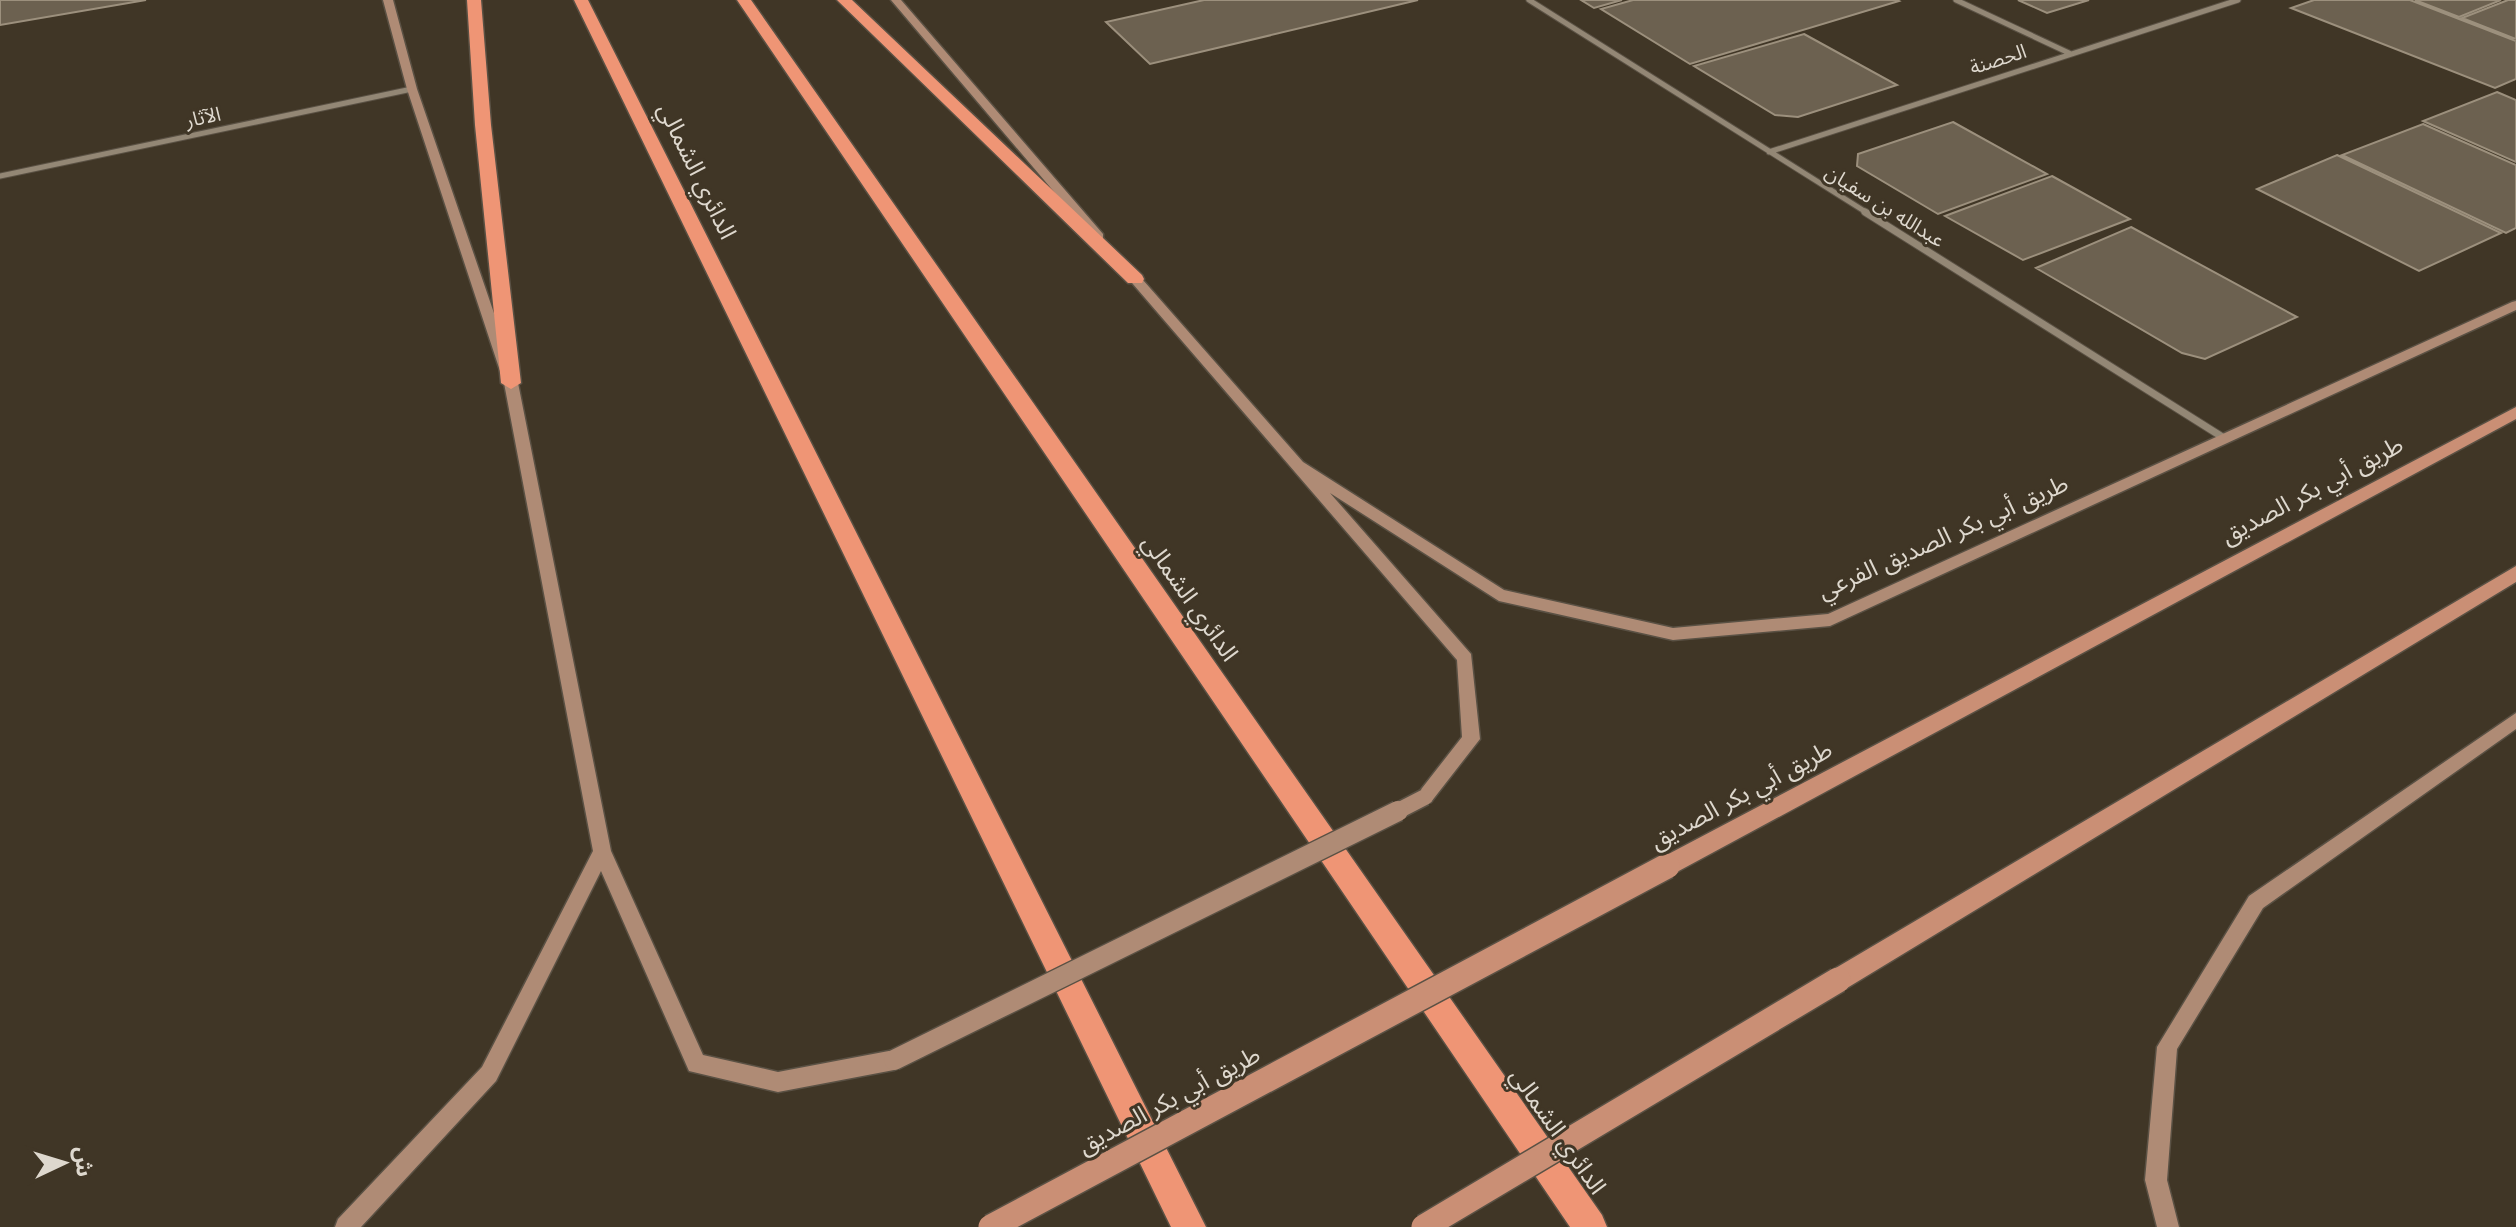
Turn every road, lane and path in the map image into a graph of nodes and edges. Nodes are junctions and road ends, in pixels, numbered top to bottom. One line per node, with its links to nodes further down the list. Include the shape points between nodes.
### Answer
1 (388, 0): 11 (street)
2 (474, 0): 16 (highway)
3 (581, 0): 25 (highway, الدائري الشمالي)
4 (744, 0): 27 (highway, الدائري الشمالي)
5 (844, 0): 14 (highway)
6 (896, 0): 14 (street)
7 (1529, 0): 12 (street, عبدالله بن سفيان)
8 (1956, 0): 10 (street)
9 (2238, 0): 10 (street, الحصنة)
10 (2069, 53): 12 (street, الحصنة)
11 (412, 89): 13 (street, الآثار); 16 (street)
12 (1769, 152): 18 (street, عبدالله بن سفيان)
13 (0, 176)
14 (1135, 279): 19 (street)
15 (2516, 305): 18 (street, طريق أبي بكر الصديق الفرعي)
16 (511, 383): 22 (street)
17 (2516, 412): 24 (main road, طريق أبي بكر الصديق, bridge)
18 (2224, 438): 19 (street, طريق أبي بكر الصديق الفرعي, via 1830,620 1673,634 1499,595)
19 (1297, 465): 22 (street, bridge, via 1465,658 1471,739 1425,797 894,1060 778,1082 696,1064)
20 (2516, 573): 26 (main road, bridge)
21 (2516, 720): 28 (street, via 2256,902 2167,1047 2156,1180)
22 (602, 851): 23 (street, via 489,1074)
23 (346, 1227)
24 (991, 1227)
25 (1189, 1227)
26 (1424, 1227)
27 (1590, 1227)
28 (2168, 1227)

